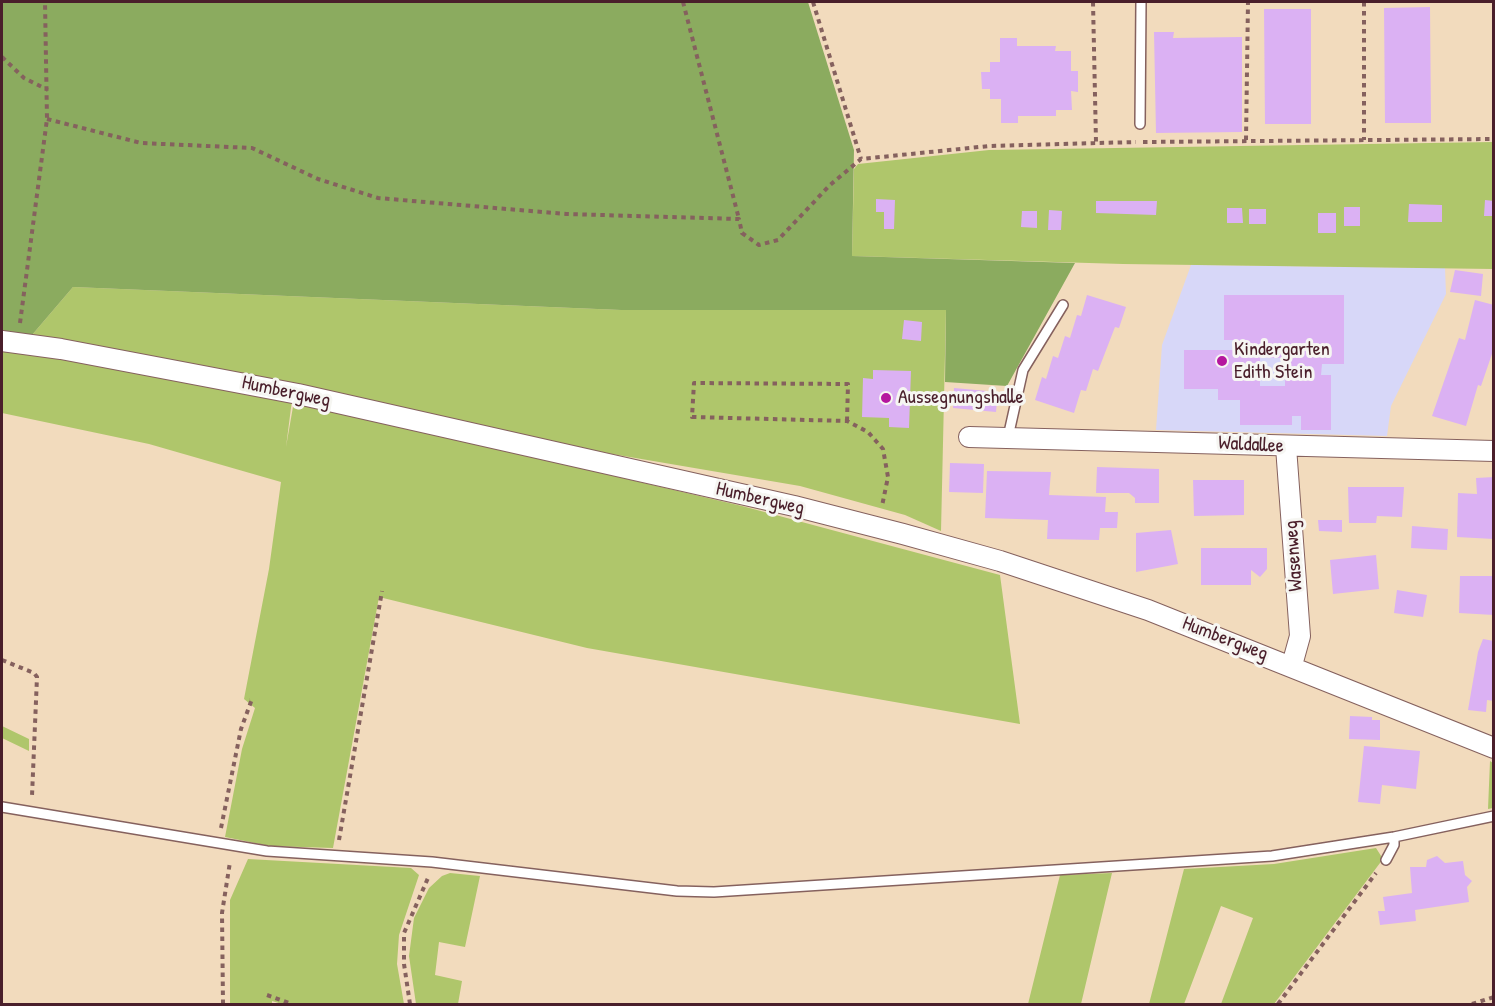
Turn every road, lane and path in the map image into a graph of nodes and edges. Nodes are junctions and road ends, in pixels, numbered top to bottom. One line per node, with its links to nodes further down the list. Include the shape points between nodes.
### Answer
1 (45, 2): 9 (path)
2 (683, 2): 17 (path)
3 (813, 2): 16 (path)
4 (1093, 2): 15 (path)
5 (1141, 2): 11 (lane)
6 (1248, 2): 13 (path)
7 (1364, 2): 14 (path)
8 (2, 57): 9 (path, via 24,78)
9 (48, 90): 10 (path)
10 (47, 119): 17 (path, via 141,143 252,148 318,179 378,198 566,214); 19 (path)
11 (1140, 124)
12 (1494, 139): 14 (path)
13 (1246, 140): 14 (path); 15 (path)
14 (1364, 140)
15 (1096, 142): 16 (path, via 989,146)
16 (861, 159): 17 (path, via 830,185 778,240 759,244 742,233)
17 (739, 219)
18 (1063, 305): 22 (lane, via 1023,370)
19 (9, 341): 25 (street, Humbergweg, via 298,394)
20 (847, 421): 20 (path, via 692,417 694,383 848,384); 25 (path, via 868,432 883,449 888,477)
21 (969, 437): 22 (street, Waldallee)
22 (1008, 437): 23 (street, Waldallee)
23 (1286, 447): 24 (street, Waldallee); 28 (street, Wasenweg, via 1300,636)
24 (1494, 451)
25 (877, 528): 28 (street, Humbergweg, via 1000,561 1148,610)
26 (382, 591): 37 (path)
27 (2, 660): 32 (path, via 37,677)
28 (1292, 665): 30 (street, Humbergweg)
29 (250, 700): 35 (path)
30 (1494, 748)
31 (2, 807): 32 (lane)
32 (32, 811): 35 (lane)
33 (1494, 816): 34 (lane)
34 (1394, 837): 38 (lane, via 1395,845); 39 (lane, via 1272,856 714,892)
35 (218, 843): 36 (lane)
36 (232, 846): 37 (lane); 42 (path, via 222,913)
37 (336, 856): 39 (lane)
38 (1386, 860): 45 (path)
39 (432, 862): 44 (path, via 404,933)
40 (267, 994): 43 (path)
41 (1494, 997): 46 (path)
42 (223, 1005)
43 (292, 1005)
44 (410, 1005)
45 (1278, 1005)
46 (1472, 1005)

